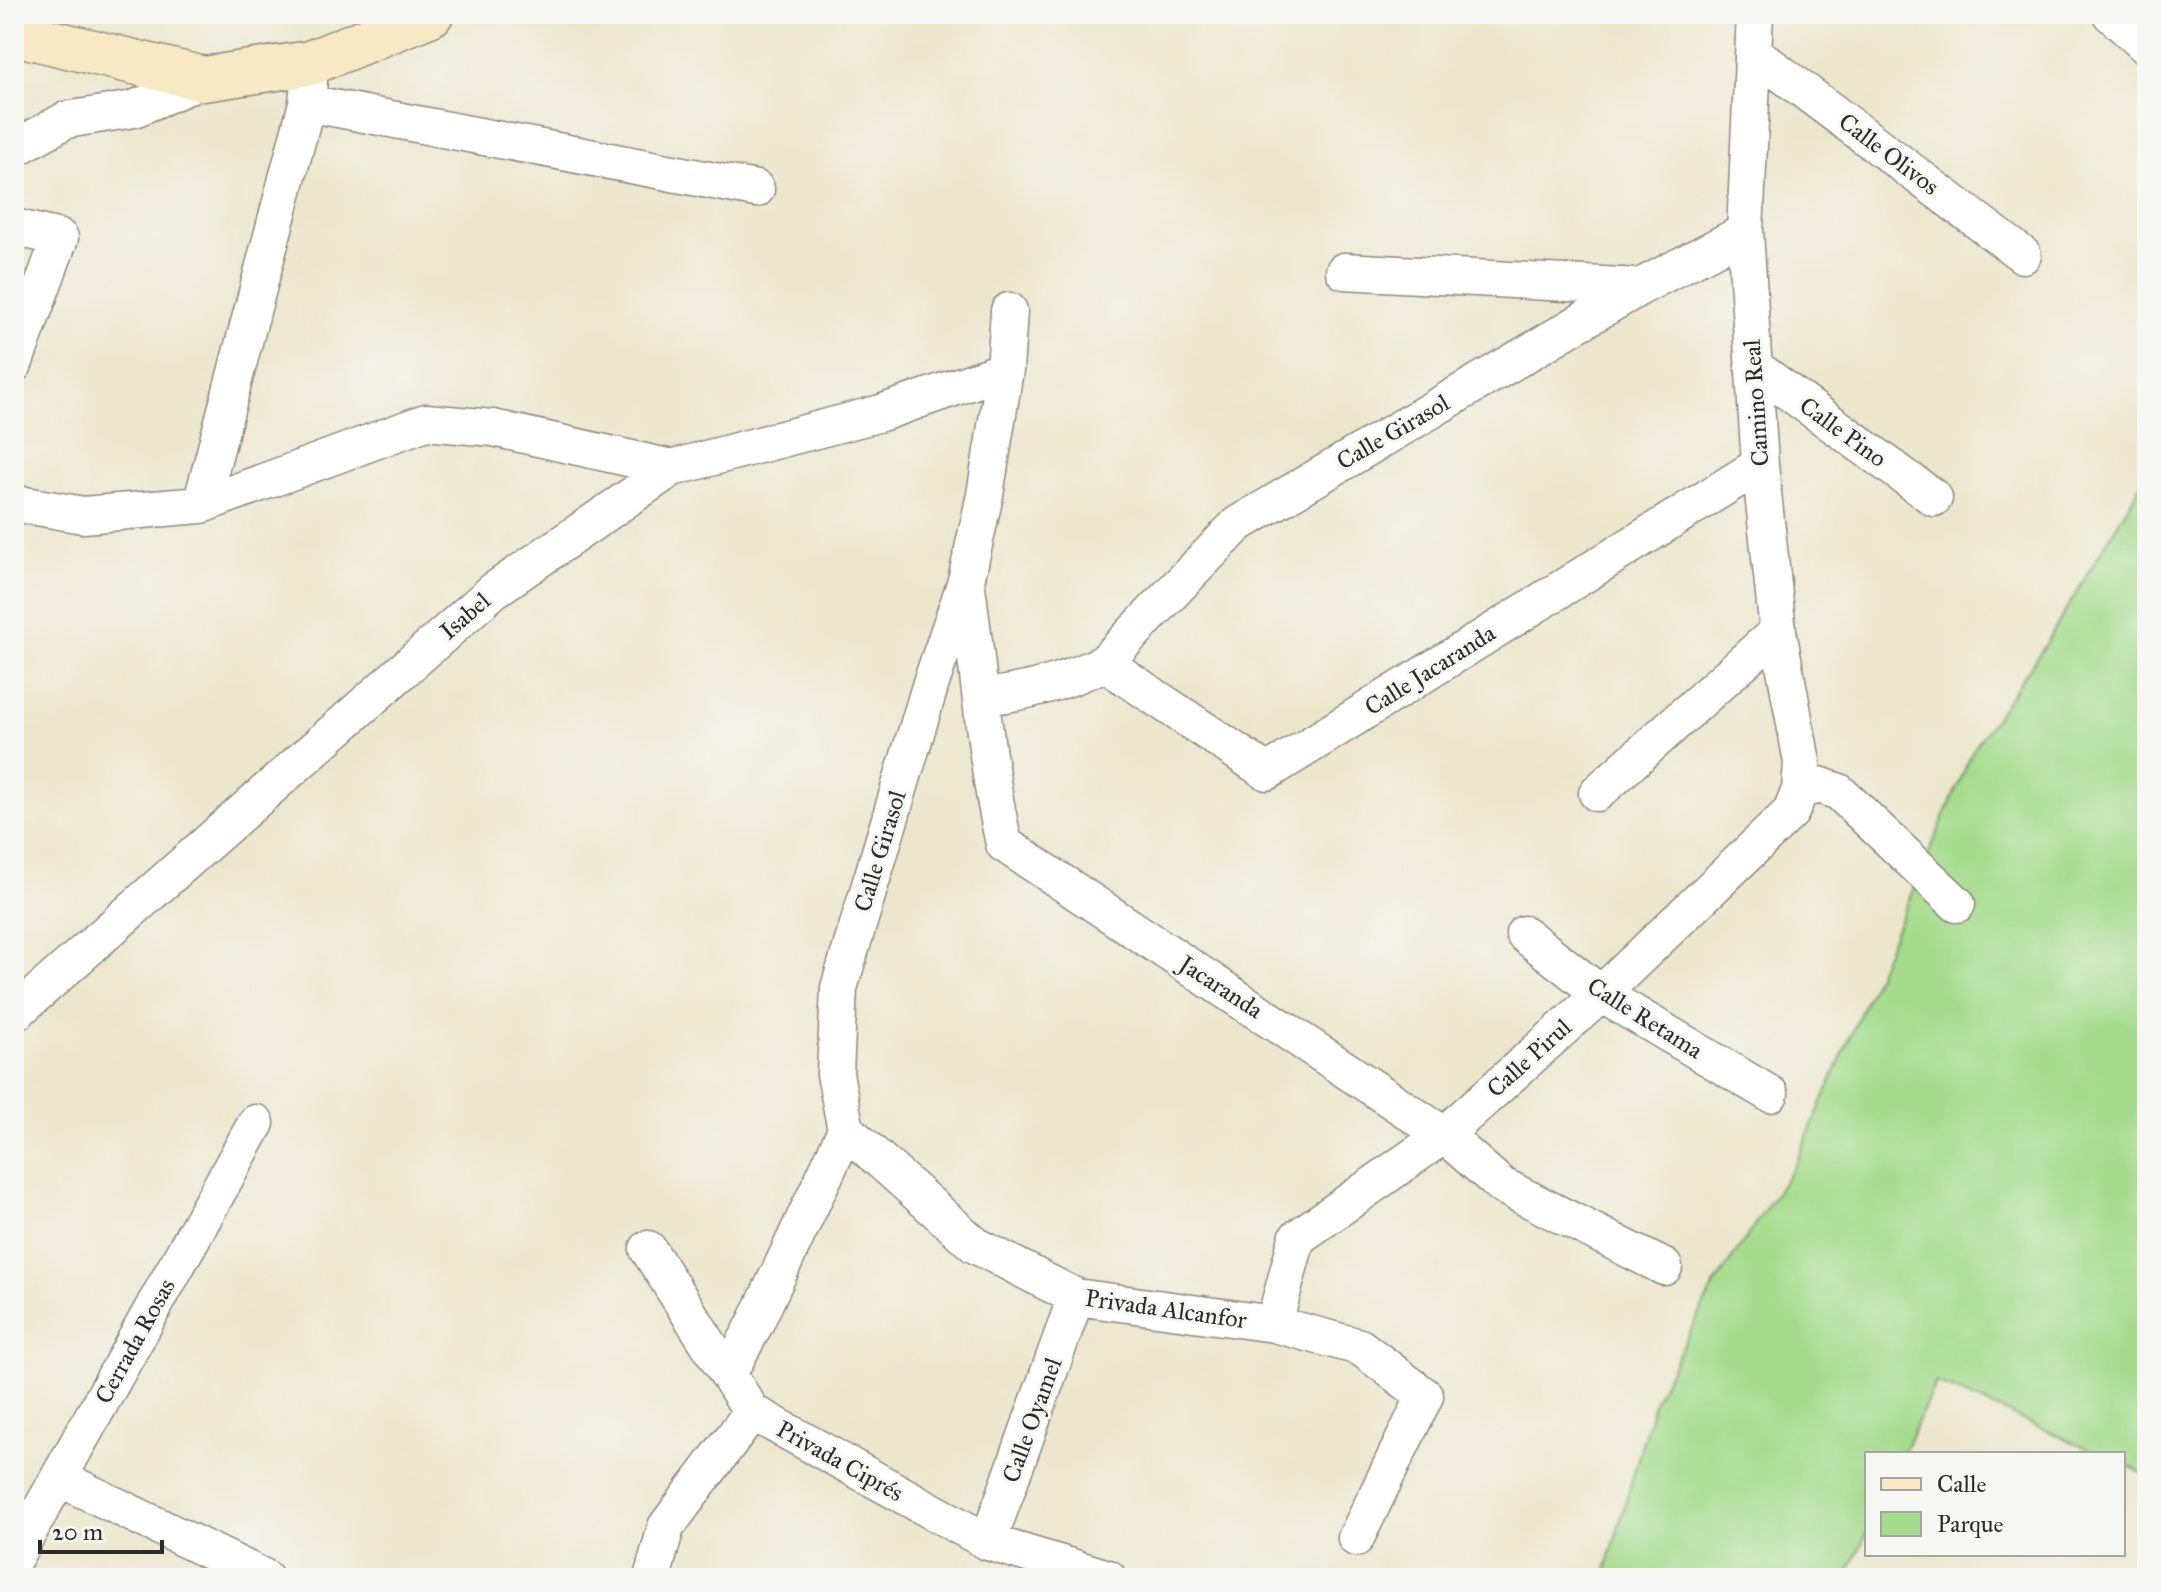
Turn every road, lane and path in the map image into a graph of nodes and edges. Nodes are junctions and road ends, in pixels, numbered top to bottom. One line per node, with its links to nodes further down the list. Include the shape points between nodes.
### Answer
1 (431, 14): 8 (street)
2 (1755, 14): 6 (street, Camino Real)
3 (2111, 14): 5 (street)
4 (14, 33): 7 (street)
5 (2147, 47)
6 (1754, 53): 12 (street, Camino Real); 13 (street, Calle Olivos)
7 (204, 79): 8 (street); 9 (street, via 134,109 66,120)
8 (309, 83): 10 (street); 24 (street)
9 (14, 149)
10 (756, 189)
11 (14, 227): 17 (street, via 60,238)
12 (1745, 232): 15 (street, Calle Girasol); 18 (street, Camino Real)
13 (2023, 255)
14 (1344, 271): 15 (street)
15 (1640, 287): 27 (street, Calle Girasol, via 1238,524)
16 (1009, 311): 19 (street, Calle Girasol)
17 (14, 364)
18 (1753, 366): 20 (street, Camino Real); 22 (street, Calle Pino)
19 (1005, 370): 21 (street, Isabel, via 881,413); 25 (street, Calle Girasol)
20 (1760, 465): 26 (street, Camino Real); 27 (street, Calle Jacaranda, via 1267,772)
21 (672, 468): 24 (street, via 493,428 426,422); 34 (street, Isabel, via 493,591)
22 (1934, 498)
23 (14, 503): 24 (street, via 83,515)
24 (201, 505)
25 (966, 581): 28 (street, Jacaranda); 37 (street, Calle Girasol, via 839,988 835,1074)
26 (1778, 631): 29 (street, Camino Real, via 1802,762); 30 (street)
27 (1104, 663): 28 (street, Calle Girasol, via 1041,688)
28 (982, 697): 38 (street, Jacaranda, via 991,786 1004,844)
29 (1800, 790): 31 (street, via 1819,785 1839,792); 33 (street, Calle Pirul, via 1791,812)
30 (1597, 793)
31 (1957, 904)
32 (1524, 934): 33 (street, Calle Retama)
33 (1601, 994): 35 (street, Calle Retama); 38 (street, Calle Pirul)
34 (17, 1006)
35 (1770, 1094)
36 (256, 1123): 45 (street, Cerrada Rosas)
37 (846, 1130): 41 (street, Privada Alcanfor, via 975,1245); 43 (street)
38 (1444, 1135): 40 (street, Jacaranda, via 1501,1185); 42 (street, Calle Pirul, via 1297,1238)
39 (648, 1249): 43 (street, Privada Ciprés)
40 (1664, 1267)
41 (1076, 1297): 42 (street, Privada Alcanfor); 47 (street, Calle Oyamel)
42 (1274, 1324): 46 (street, Privada Alcanfor, via 1360,1347 1425,1396)
43 (728, 1374): 44 (street, Privada Ciprés)
44 (752, 1412): 47 (street, Privada Ciprés); 50 (street, via 666,1527)
45 (59, 1478): 48 (street, Cerrada Rosas); 49 (street)
46 (1356, 1538)
47 (988, 1542): 51 (street, Privada Ciprés)
48 (14, 1558)
49 (265, 1578)
50 (652, 1578)
51 (1108, 1578)

